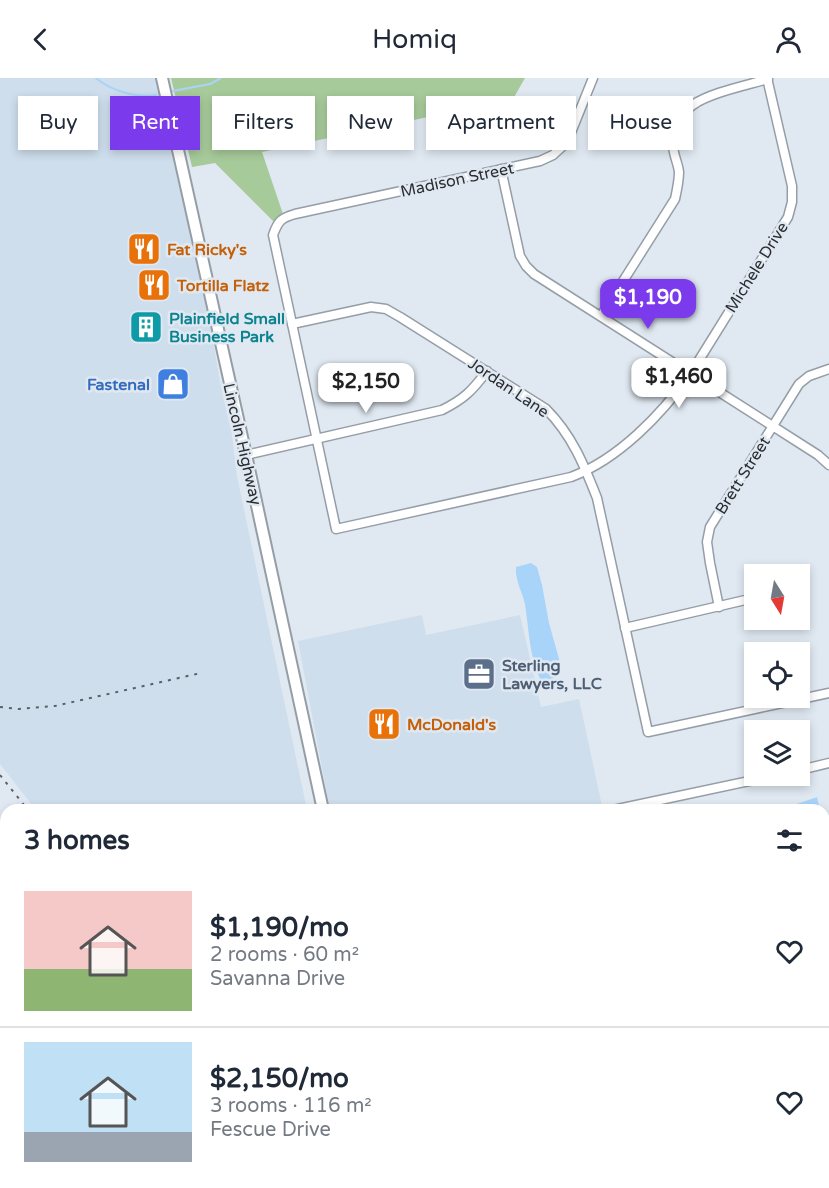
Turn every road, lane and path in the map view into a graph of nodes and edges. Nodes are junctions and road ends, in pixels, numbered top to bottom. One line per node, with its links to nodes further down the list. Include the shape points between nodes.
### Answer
1 (593, 78): 4 (street, Madison Street, via 565,144 540,161)
2 (767, 79): 5 (street, via 707,98 682,116 673,145 679,171 675,199); 9 (street, Michele Drive, via 792,186 792,202 788,217)
3 (162, 81): 12 (main road, Lincoln Highway)
4 (501, 169): 5 (street, via 520,256 526,266); 6 (street, Madison Street, via 284,217 273,235)
5 (601, 316): 9 (street)
6 (292, 324): 8 (street, Jordan Lane, via 371,307 386,309); 11 (street)
7 (829, 369): 10 (street, Brett Street, via 799,384)
8 (487, 371): 11 (street, via 472,391 442,410); 14 (street, Jordan Lane, via 560,422)
9 (691, 373): 10 (street); 14 (street, Michele Drive, via 635,437)
10 (774, 426): 13 (street); 16 (street, Brett Street, via 710,527 707,542)
11 (318, 439): 12 (street); 14 (street, Michele Drive, via 336,529)
12 (246, 455): 22 (main road, Lincoln Highway)
13 (829, 465)
14 (586, 471): 17 (street, Jordan Lane, via 597,498)
15 (744, 601): 16 (street)
16 (719, 607): 17 (street)
17 (625, 628): 18 (street, Jordan Lane, via 648,732)
18 (829, 693)
19 (829, 764): 20 (street)
20 (810, 768)
21 (744, 782): 23 (street)
22 (322, 804)
23 (645, 804)

